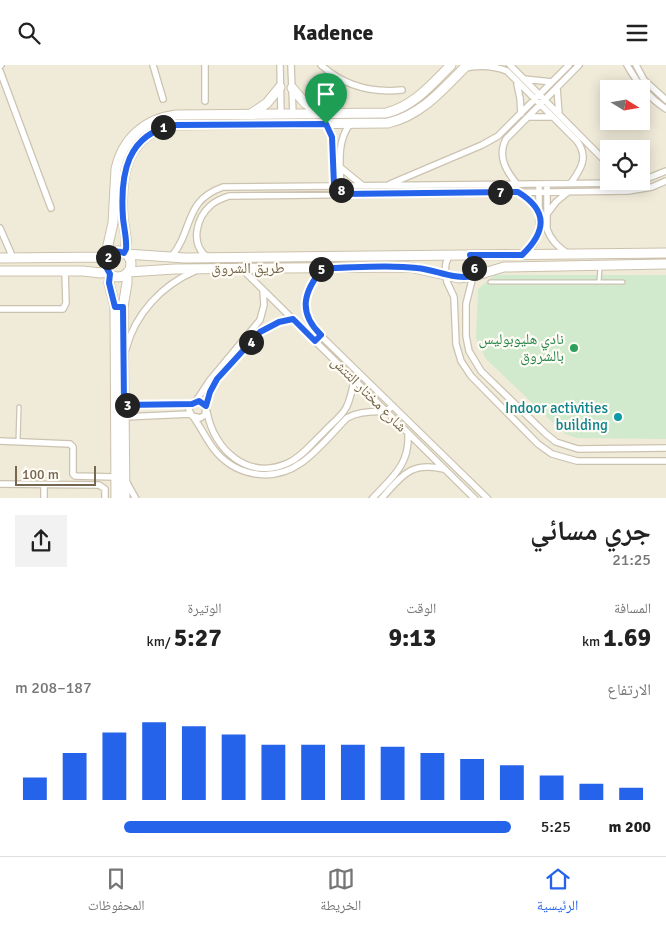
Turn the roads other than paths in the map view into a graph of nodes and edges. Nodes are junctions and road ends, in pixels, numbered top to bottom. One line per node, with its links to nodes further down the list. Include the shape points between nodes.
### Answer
1 (153, 65): 24 (street)
2 (205, 65): 26 (street)
3 (280, 65): 18 (street)
4 (291, 65): 19 (street)
5 (322, 65): 21 (street, via 354,86 378,91)
6 (451, 65): 17 (street)
7 (510, 65): 14 (street)
8 (568, 65): 16 (street)
9 (579, 65): 20 (street)
10 (627, 65): 28 (street, via 639,85)
11 (636, 65): 25 (street, via 644,80)
12 (465, 67): 15 (street, via 492,66 506,71); 22 (street)
13 (0, 71): 60 (street)
14 (523, 79): 16 (street); 23 (street)
15 (517, 82): 23 (street); 34 (street)
16 (552, 82): 23 (street)
17 (432, 84): 22 (street); 33 (street, via 414,101 396,111)
18 (280, 87): 30 (street, via 267,103); 31 (street)
19 (292, 88): 32 (street); 33 (street, via 305,103)
20 (557, 88): 27 (street); 35 (street)
21 (402, 90)
22 (440, 92): 38 (street, via 419,110 399,121)
23 (537, 97): 27 (street); 34 (street)
24 (163, 99)
25 (666, 100)
26 (205, 101)
27 (543, 103): 35 (street); 36 (street)
28 (666, 109)
29 (224, 114): 30 (street); 39 (street); 67 (street, via 167,116 143,126 130,138 116,169)
30 (251, 114): 31 (street)
31 (282, 114): 32 (street)
32 (293, 114): 33 (street)
33 (323, 114)
34 (520, 114): 53 (street, via 491,140)
35 (556, 116): 36 (street); 40 (street); 47 (street, via 583,152 582,165)
36 (528, 117): 48 (street, via 506,139 501,151 504,164)
37 (326, 124): 38 (street); 39 (street); 50 (street, via 332,137)
38 (350, 124): 41 (street, via 341,140)
39 (224, 125): 64 (street, via 166,127 147,135 133,150 124,180)
40 (600, 157)
41 (341, 168): 51 (street); 52 (street)
42 (666, 171): 43 (street)
43 (650, 177)
44 (666, 181): 57 (street, via 640,190)
45 (600, 182): 47 (street)
46 (547, 183): 47 (street); 49 (street); 56 (street)
47 (571, 183)
48 (518, 184): 49 (street); 53 (street)
49 (539, 184): 55 (street)
50 (334, 185): 51 (street); 58 (street); 71 (street, via 234,186 213,190 197,203 182,241)
51 (341, 185): 52 (street); 59 (street)
52 (362, 185): 53 (street)
53 (388, 185)
54 (518, 192): 55 (street); 59 (street); 61 (street)
55 (539, 192): 56 (street); 61 (street)
56 (547, 192): 57 (street); 62 (street)
57 (568, 192): 62 (street)
58 (334, 194): 59 (street); 72 (street, via 238,195 220,199 206,211 198,228 198,245)
59 (341, 194)
60 (51, 208)
61 (540, 212): 69 (street, via 539,234)
62 (547, 214): 66 (street, via 549,235)
63 (0, 228): 74 (street)
64 (125, 253): 67 (street, via 117,251); 71 (street, طريق الشروق); 83 (street, via 131,263)
65 (666, 253): 66 (street, طريق الشروق)
66 (568, 254): 69 (street, طريق الشروق)
67 (109, 255): 74 (street); 82 (street, via 105,265)
68 (470, 255): 69 (street, طريق الشروق); 70 (street, طريق الشروق); 85 (street)
69 (522, 255)
70 (449, 256): 72 (street, طريق الشروق); 84 (street)
71 (171, 257): 72 (street, طريق الشروق)
72 (207, 257)
73 (0, 258): 74 (street)
74 (13, 258)
75 (666, 264): 76 (street, طريق الشروق)
76 (600, 266): 85 (street, طريق الشروق, via 504,267); 87 (lane)
77 (241, 268): 78 (street, طريق الشروق); 79 (street, طريق الشروق); 89 (street, شارع مختار التتش)
78 (323, 268): 84 (street, طريق الشروق, via 409,267); 93 (street, شارع مختار التتش, via 309,287 305,306 311,323)
79 (200, 269): 83 (street, طريق الشروق); 95 (street, via 178,279 151,303 131,333)
80 (0, 271): 81 (street)
81 (65, 271): 82 (street); 91 (street, via 66,305 63,309)
82 (109, 273): 83 (street, via 116,277); 90 (street, via 109,283)
83 (127, 273): 90 (street)
84 (445, 276): 85 (street, طريق الشروق); 113 (street, via 454,297 456,344 465,369 538,444 560,457 576,461)
85 (474, 276): 110 (street, via 466,304 466,336 472,358 481,371 544,433 556,442 578,449)
86 (490, 282): 87 (lane)
87 (599, 282): 88 (lane)
88 (623, 282)
89 (263, 290): 92 (street, شارع مختار التتش); 98 (street, via 260,320)
90 (119, 307): 95 (street); 112 (street)
91 (0, 309)
92 (293, 319): 94 (street, شارع مختار التتش); 102 (street, via 260,332 217,379 210,392)
93 (321, 335): 94 (street); 96 (street, شارع مختار التتش)
94 (315, 341): 97 (street, شارع مختار التتش)
95 (124, 356): 99 (street)
96 (360, 373): 97 (street); 100 (street, شارع مختار التتش)
97 (354, 380): 102 (street, via 349,403 343,413 300,455 289,463 269,468 253,466 230,455 216,439); 103 (street, شارع مختار التتش)
98 (194, 402): 99 (street); 102 (street, via 202,402); 104 (street, via 189,410)
99 (124, 405): 105 (street)
100 (393, 406): 103 (street); 109 (street, شارع مختار التتش)
101 (20, 407): 108 (lane)
102 (207, 409): 104 (street, via 203,417)
103 (386, 411): 104 (street, via 358,413 347,418 302,462 286,471 269,475 245,472 224,460); 106 (street, شارع مختار التتش)
104 (192, 416): 105 (street)
105 (124, 417): 112 (street)
106 (408, 433): 111 (street, شارع مختار التتش); 123 (street, via 407,455 401,468)
107 (0, 441): 108 (street)
108 (18, 442): 115 (street, via 70,444 73,447 75,476)
109 (430, 443): 111 (street); 126 (street, شارع مختار التتش)
110 (666, 448)
111 (425, 449): 114 (street, شارع مختار التتش)
112 (120, 451): 115 (street)
113 (666, 461)
114 (445, 469): 124 (street, via 421,467 406,472); 125 (street, شارع مختار التتش)
115 (120, 477): 120 (street); 121 (street); 122 (street)
116 (0, 484): 117 (street)
117 (44, 485): 118 (street); 119 (street, via 101,485)
118 (44, 498)
119 (106, 498)
120 (116, 498)
121 (125, 498)
122 (135, 498)
123 (373, 498)
124 (382, 498)
125 (474, 498)
126 (487, 498)

